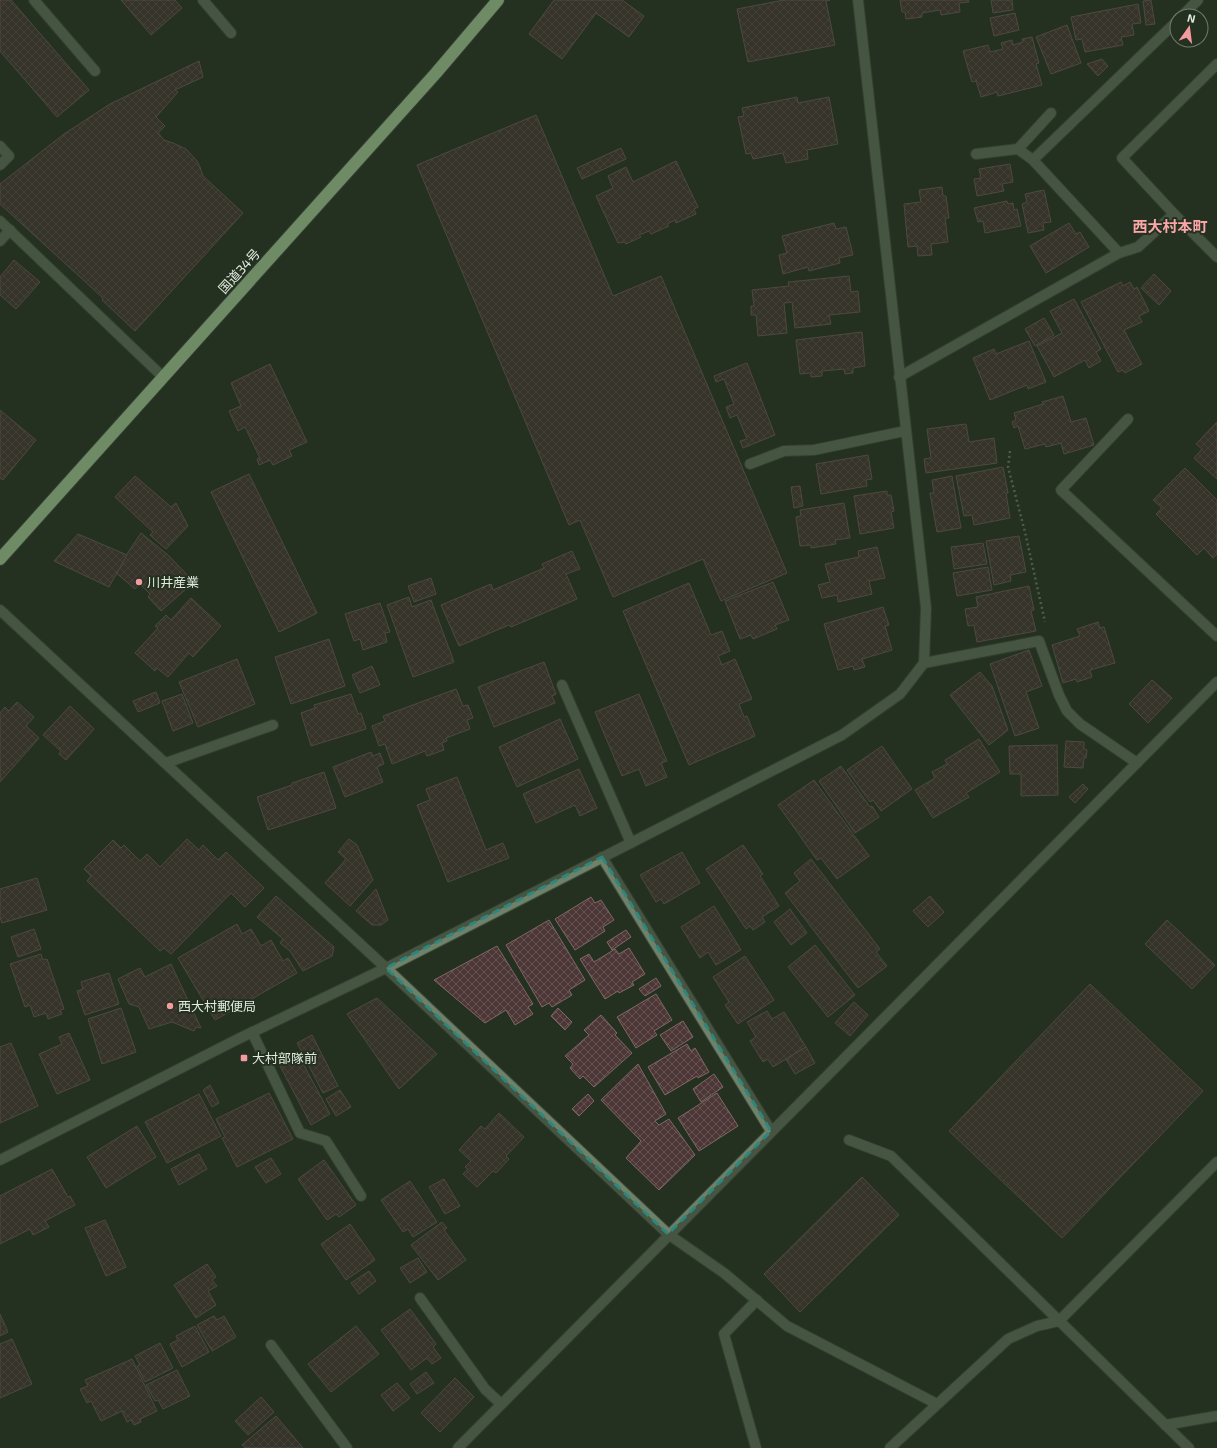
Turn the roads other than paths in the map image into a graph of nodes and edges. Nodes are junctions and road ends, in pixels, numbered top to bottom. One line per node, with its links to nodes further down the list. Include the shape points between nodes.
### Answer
1 (34, 0): 10 (street)
2 (203, 0): 8 (street)
3 (498, 0): 23 (highway, 国道34号, via 436,73)
4 (858, 0): 24 (street)
5 (1198, 0): 6 (street)
6 (1190, 8)
7 (1169, 29): 15 (street)
8 (231, 32)
9 (1217, 64): 17 (street, via 1122,158)
10 (95, 71)
11 (1051, 113): 13 (street)
12 (0, 146): 16 (street, via 9,156)
13 (1018, 149): 14 (street); 15 (street)
14 (976, 154)
15 (1033, 160): 21 (street)
16 (0, 165)
17 (1174, 214): 21 (street, via 1138,247); 22 (street)
18 (0, 222): 19 (street)
19 (10, 230): 20 (street); 23 (street)
20 (0, 241)
21 (1120, 253): 24 (street)
22 (1217, 257)
23 (163, 377): 28 (highway, 国道34号)
24 (899, 377): 26 (street)
25 (1128, 419): 30 (street, via 1061,490)
26 (905, 431): 27 (street, via 814,450 784,451); 31 (street, via 926,608)
27 (750, 464)
28 (0, 559)
29 (0, 610): 35 (street)
30 (1217, 636)
31 (924, 664): 36 (street, via 1039,641 1067,711 1080,724); 37 (street, via 900,694 842,735)
32 (1217, 682): 36 (street)
33 (562, 685): 37 (street)
34 (273, 726): 35 (street)
35 (166, 763): 39 (street)
36 (1137, 763): 41 (street)
37 (631, 843): 38 (street)
38 (602, 857): 39 (street); 41 (street)
39 (386, 968): 40 (street); 46 (street)
40 (252, 1032): 43 (street); 45 (street, via 300,1133 326,1141)
41 (772, 1131): 46 (street)
42 (849, 1140): 49 (street, via 891,1156)
43 (0, 1160)
44 (1217, 1162): 49 (street)
45 (361, 1196)
46 (668, 1234): 48 (street, via 724,1273); 51 (street)
47 (420, 1298): 51 (street, via 485,1389)
48 (757, 1300): 52 (street, via 786,1326); 57 (street, via 724,1334)
49 (1059, 1321): 52 (street, via 1037,1326 1008,1339); 54 (street)
50 (271, 1346): 55 (street)
51 (501, 1404): 56 (street)
52 (937, 1404): 58 (street)
53 (1217, 1416): 54 (street)
54 (1165, 1425): 59 (street)
55 (347, 1448)
56 (458, 1448)
57 (756, 1448)
58 (890, 1448)
59 (1189, 1448)

